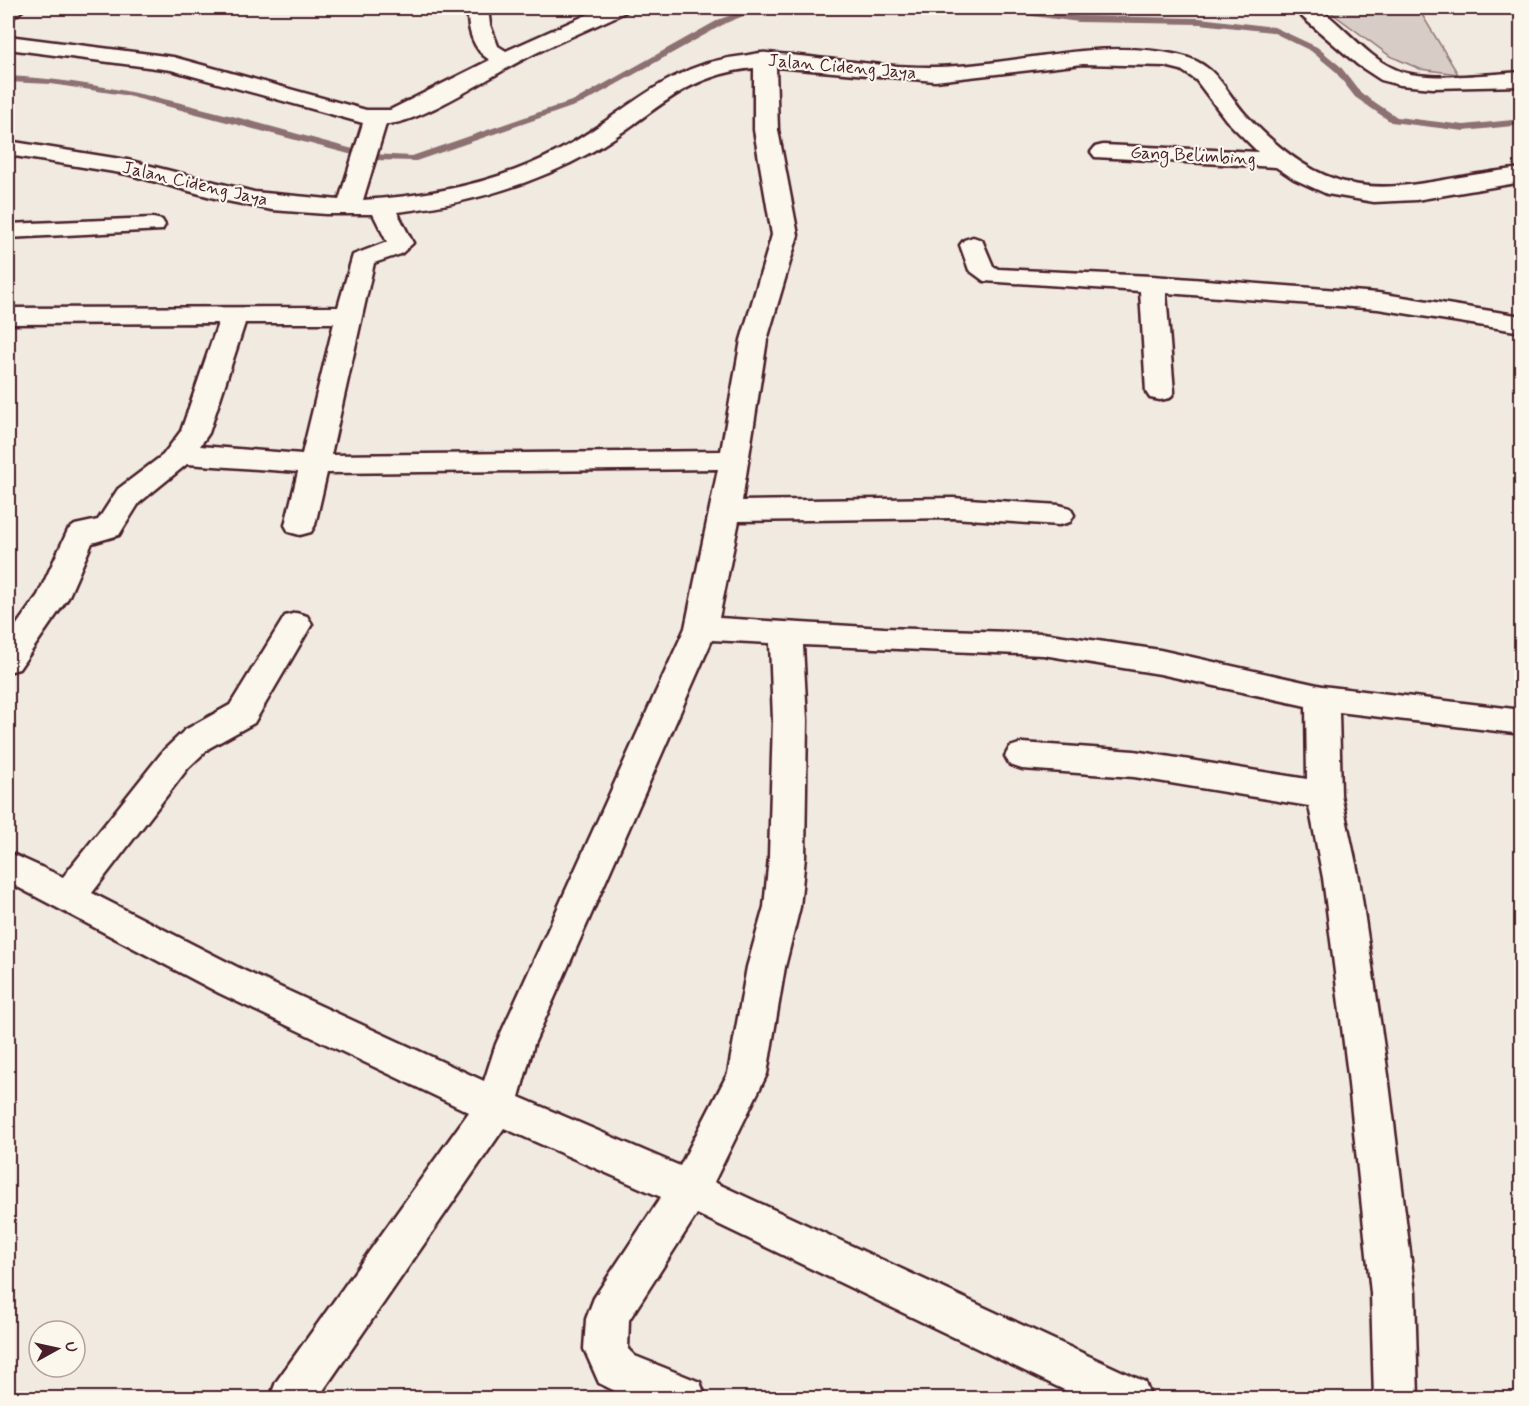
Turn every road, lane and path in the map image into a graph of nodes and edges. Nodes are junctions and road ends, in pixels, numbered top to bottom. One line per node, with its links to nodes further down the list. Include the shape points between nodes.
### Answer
1 (14, 8): 5 (street)
2 (478, 8): 8 (street, via 488,50)
3 (618, 8): 8 (street)
4 (1302, 8): 9 (street, via 1394,77)
5 (8, 12)
6 (8, 42): 10 (street, via 172,64)
7 (765, 59): 13 (street, Jalan Cideng Jaya, via 937,74 1071,58 1171,61 1204,75 1232,114); 15 (street, Jalan Cideng Jaya, via 724,65 687,77 654,94 586,145 516,178 470,193); 27 (street, via 766,130 785,235 754,339)
8 (507, 60): 10 (street, via 401,114)
9 (1521, 80)
10 (377, 118): 16 (street)
11 (8, 148): 16 (street, Jalan Cideng Jaya, via 128,167 238,197)
12 (1103, 152): 13 (street, Gang Belimbing)
13 (1282, 160): 14 (street, Jalan Cideng Jaya, via 1332,188 1370,194 1434,189)
14 (1521, 175)
15 (382, 206): 16 (street, Jalan Cideng Jaya); 22 (street, via 400,243 394,249 362,260)
16 (349, 207)
17 (153, 225): 18 (street)
18 (8, 231)
19 (973, 245): 20 (street, via 982,270 993,276)
20 (1152, 284): 24 (street, via 1378,302); 25 (street)
21 (234, 315): 22 (street); 23 (street); 26 (street, via 202,419)
22 (349, 315): 28 (street)
23 (8, 316)
24 (1521, 324)
25 (1160, 392)
26 (179, 454): 28 (street); 35 (street, via 128,496 108,528 79,537 52,598)
27 (735, 460): 28 (street); 29 (street)
28 (313, 464): 31 (street)
29 (726, 511): 30 (street, via 952,507); 33 (street)
30 (1059, 515)
31 (300, 525)
32 (296, 624): 41 (street, via 242,714 196,739 176,759)
33 (701, 628): 34 (street); 42 (street, via 515,1044)
34 (786, 633): 36 (street, via 1043,644 1160,662); 43 (street, via 789,815 782,907 766,967 747,1074)
35 (8, 661)
36 (1322, 698): 37 (street); 39 (street)
37 (1521, 722)
38 (1022, 756): 39 (street, via 1134,764)
39 (1324, 795): 47 (street, via 1341,878 1368,1075 1393,1293)
40 (8, 866): 41 (street)
41 (68, 897): 42 (street, via 232,982)
42 (496, 1106): 43 (street); 44 (street)
43 (689, 1190): 45 (street, via 609,1313 605,1328 607,1355 615,1368); 46 (street)
44 (292, 1398)
45 (684, 1398)
46 (1129, 1398)
47 (1396, 1398)

